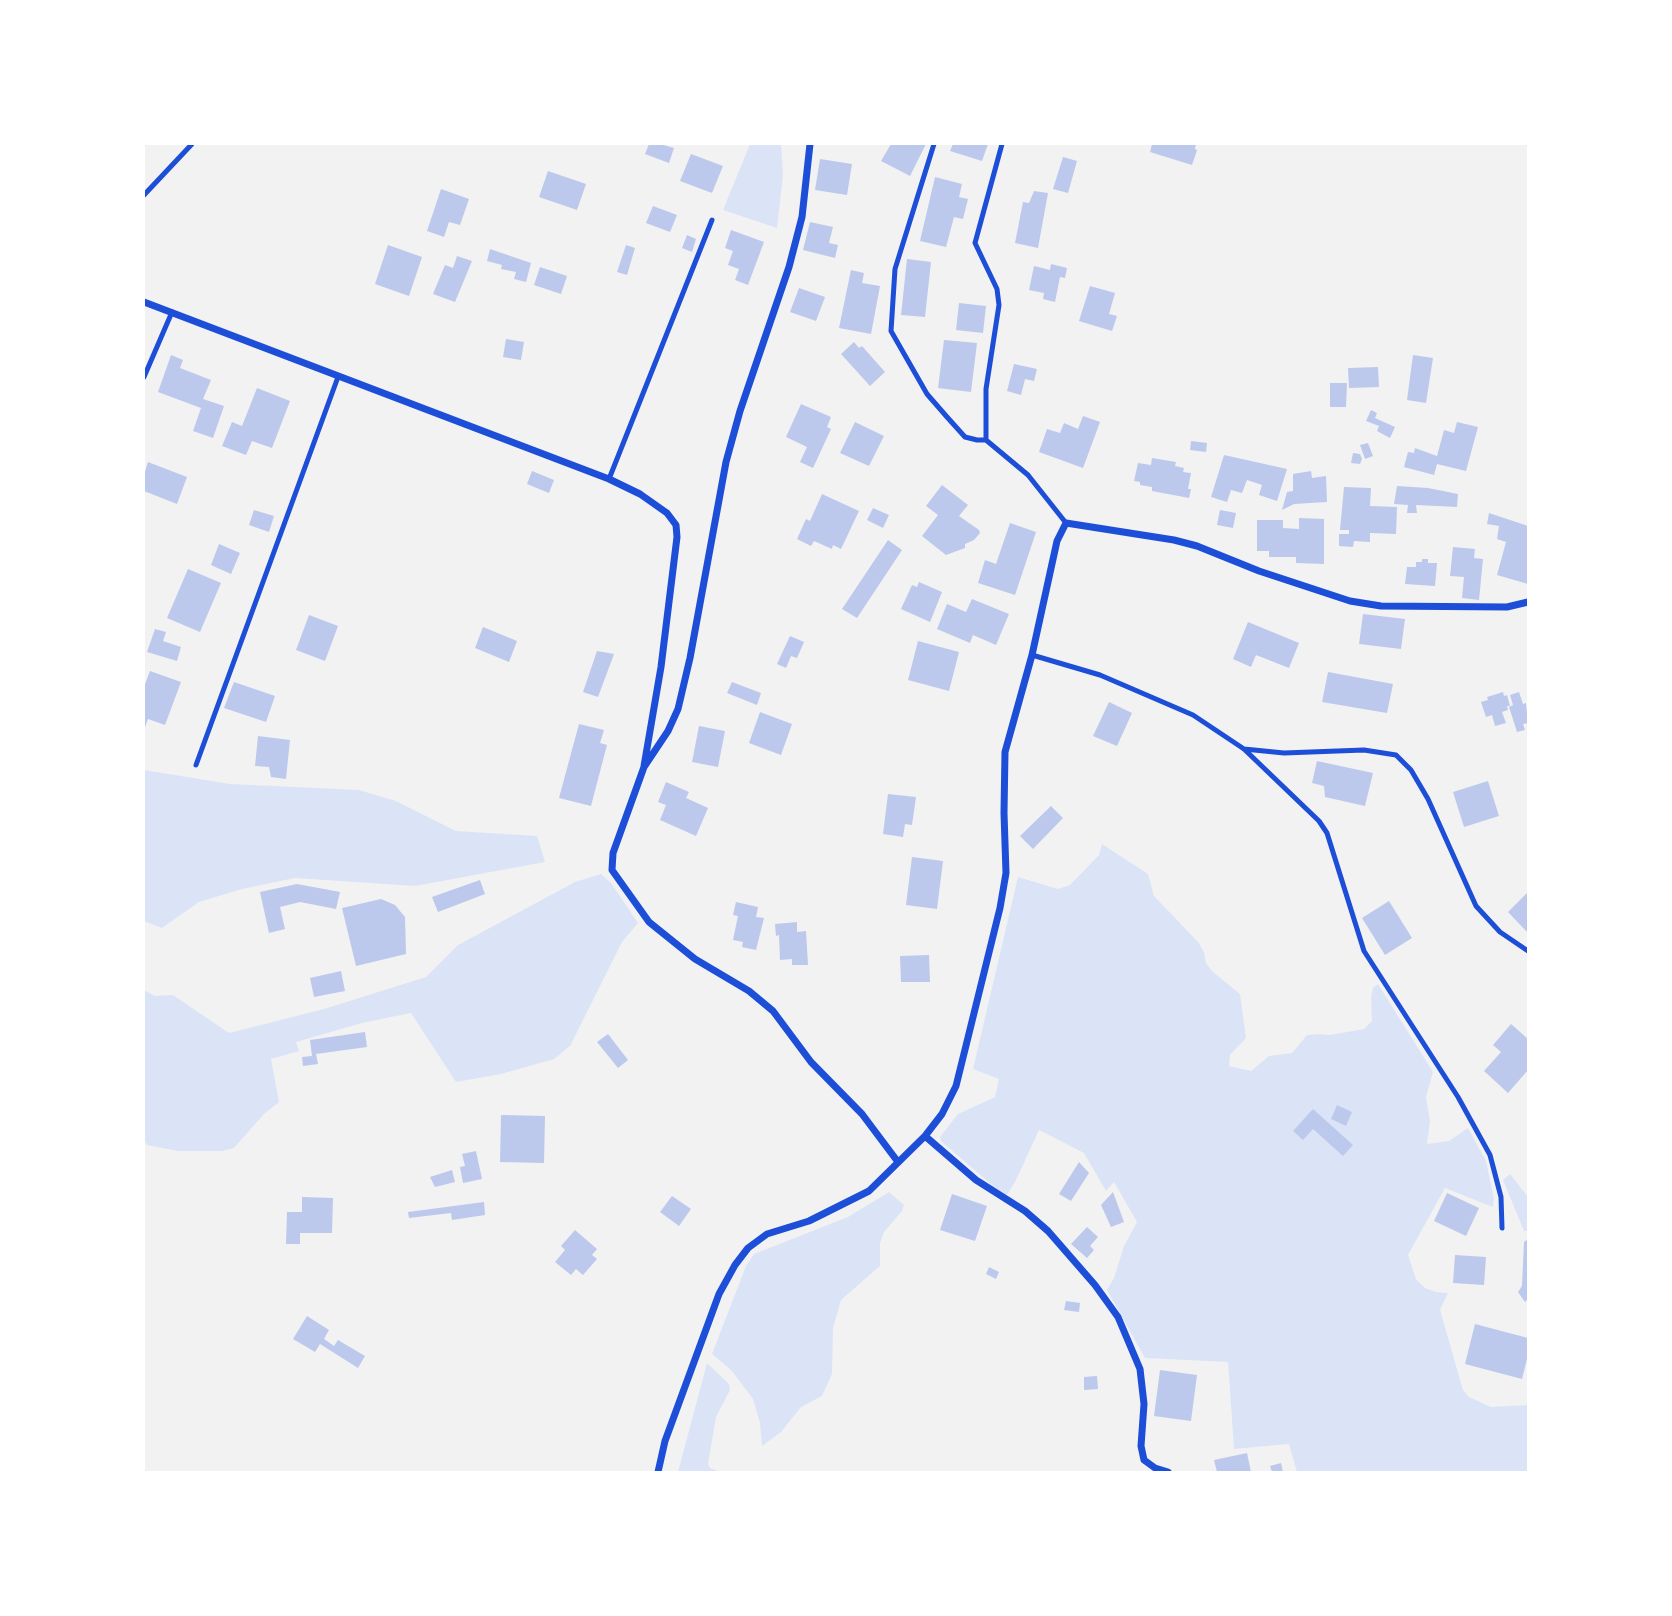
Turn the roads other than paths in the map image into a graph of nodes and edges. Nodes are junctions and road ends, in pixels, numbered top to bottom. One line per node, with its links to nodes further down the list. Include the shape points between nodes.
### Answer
1 (192, 144): 5 (lane)
2 (810, 144): 18 (street, via 802,217 789,267 726,462 678,709)
3 (934, 144): 11 (lane, via 895,269 891,331 934,401 965,437)
4 (1002, 144): 11 (lane, via 975,243 997,289 999,305 986,389)
5 (144, 195)
6 (712, 220): 12 (lane)
7 (144, 302): 8 (street)
8 (172, 312): 9 (lane); 10 (street)
9 (144, 377)
10 (338, 377): 12 (street); 17 (lane)
11 (986, 440): 13 (lane, via 1028,475)
12 (609, 479): 18 (street, via 654,502 676,525 661,667)
13 (1066, 523): 14 (street, via 1197,546 1350,601 1381,606 1507,607); 15 (street, via 1057,541)
14 (1528, 602)
15 (1032, 655): 16 (lane, via 1100,675 1193,715); 20 (street, via 1005,752 1006,873 1000,908 956,1086)
16 (1244, 749): 19 (lane, via 1284,753 1364,750 1396,755 1429,799 1476,906 1500,932); 22 (lane, via 1327,833 1364,951 1490,1155 1501,1198)
17 (196, 765)
18 (644, 767): 21 (street, via 613,853 612,870 649,922 773,1012)
19 (1528, 951)
20 (925, 1136): 21 (street); 24 (street, via 976,1180 1048,1231 1111,1306 1140,1368 1144,1460)
21 (898, 1162): 23 (street, via 869,1191 809,1221 767,1234 748,1248 719,1294)
22 (1502, 1228)
23 (659, 1472)
24 (1168, 1472)

